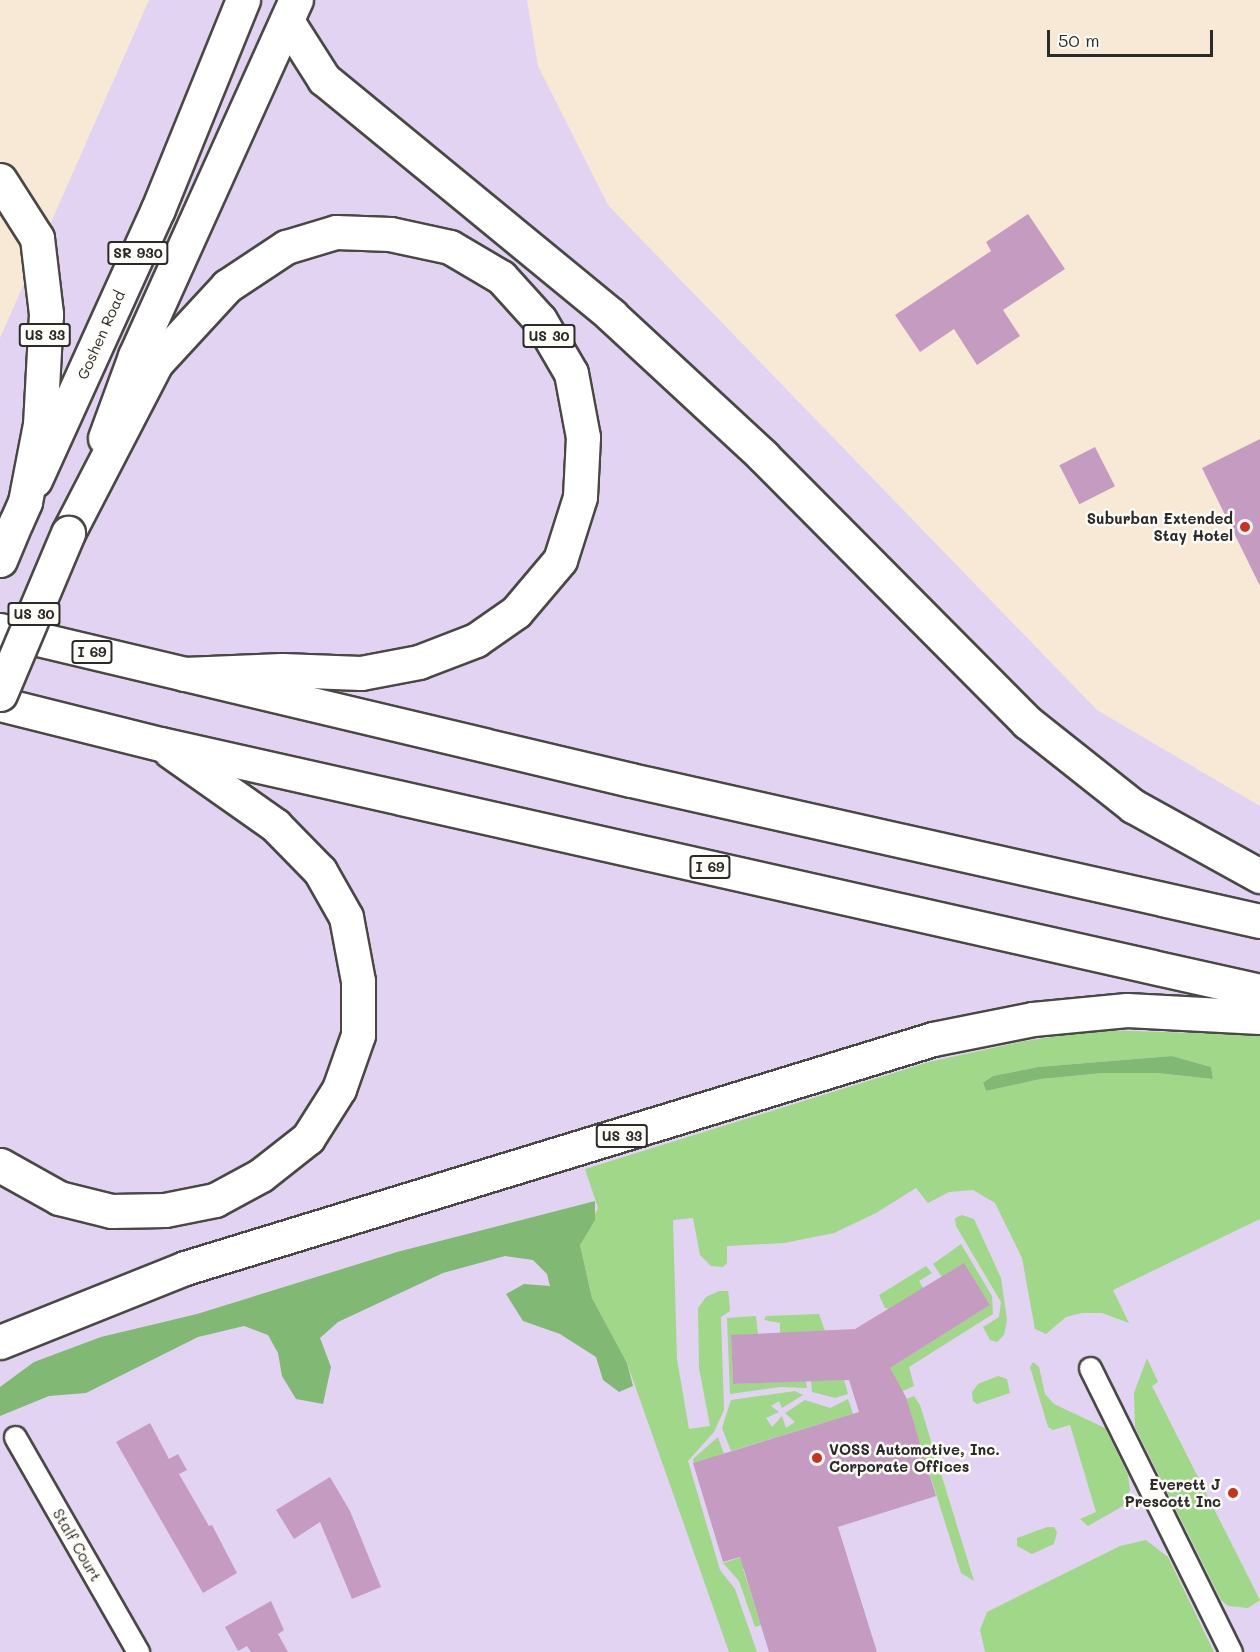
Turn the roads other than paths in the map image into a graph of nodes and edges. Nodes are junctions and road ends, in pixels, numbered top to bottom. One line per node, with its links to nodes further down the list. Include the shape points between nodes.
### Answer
1 (243, 0): 4 (highway, Goshen Road / SR 930, via 158,209)
2 (292, 10): 5 (highway, SR 930, via 135,356); 12 (highway, via 324,79 611,315 763,456 1027,722 1133,806)
3 (0, 180): 4 (highway, US 33, via 37,238 46,314 40,424)
4 (21, 512): 6 (highway, US 33)
5 (72, 523): 8 (highway, US 30, via 156,363 226,286 286,247 336,232 390,234 450,247 501,277 540,320 571,374 583,437 580,498 560,560 516,612 476,640 419,662 361,674 282,670); 9 (highway, US 30, bridge)
6 (0, 560)
7 (0, 630): 8 (highway, I 69)
8 (184, 674): 13 (highway, I 69, via 631,780)
9 (0, 694)
10 (0, 704): 11 (highway, I 69)
11 (161, 744): 14 (highway, I 69); 16 (highway, via 276,825 320,871 346,917 358,981 358,1035 339,1089 308,1138 261,1175 215,1200 165,1210 111,1211 59,1198)
12 (1260, 876)
13 (1260, 921)
14 (1260, 991)
15 (1260, 1017): 17 (highway, US 33, via 1127,1010 1033,1019 933,1039 185,1268)
16 (0, 1165)
17 (0, 1342)
18 (1090, 1368): 21 (street)
19 (15, 1437): 20 (street, Stalf Court)
20 (138, 1652)
21 (1231, 1652)

